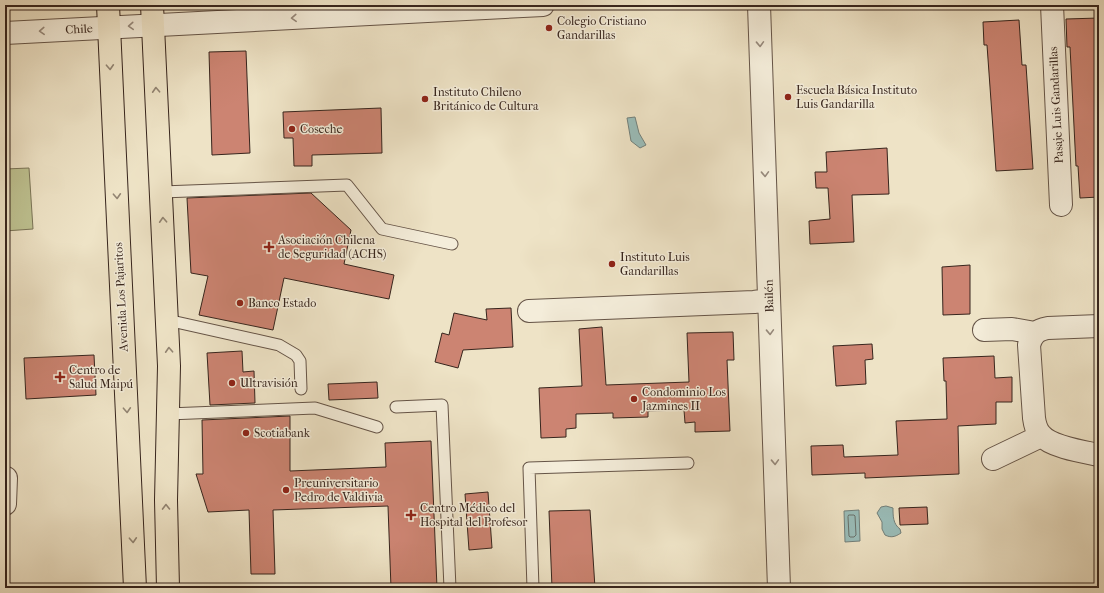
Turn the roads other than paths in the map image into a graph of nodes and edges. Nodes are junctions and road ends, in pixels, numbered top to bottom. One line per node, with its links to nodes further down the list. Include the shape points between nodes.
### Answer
1 (108, 5): 8 (main road, Avenida Los Pajaritos)
2 (543, 5): 5 (street, Chile)
3 (759, 5): 13 (street, Bailén, one-way to 13)
4 (1052, 5): 11 (street, Pasaje Luis Gandarillas)
5 (444, 8): 6 (street, Chile)
6 (378, 9): 7 (street, Chile, one-way to 7)
7 (153, 15): 8 (street, Chile, one-way to 8); 10 (main road, one-way to 7)
8 (108, 28): 9 (street, Chile, one-way to 9); 29 (main road, Avenida Los Pajaritos, one-way to 29)
9 (5, 33)
10 (162, 192): 12 (lane, via 347,185 382,229); 15 (main road, one-way to 10)
11 (1061, 205)
12 (452, 244)
13 (769, 300): 14 (street); 33 (street, Bailén, one-way to 33)
14 (529, 311)
15 (167, 320): 19 (lane, via 279,345 296,355 300,361); 21 (main road, one-way to 15)
16 (1099, 326): 18 (street, via 1048,328)
17 (984, 330): 18 (street, via 1012,329)
18 (1035, 333): 23 (street, via 1029,346 1034,418)
19 (301, 389)
20 (396, 407): 31 (lane, via 442,405)
21 (168, 414): 22 (lane, via 316,408); 30 (main road, one-way to 21)
22 (377, 427)
23 (1041, 436): 24 (street, via 1054,443); 25 (street)
24 (1099, 455)
25 (993, 459)
26 (688, 463): 32 (lane, via 529,468)
27 (6, 478): 28 (street)
28 (5, 504)
29 (135, 588)
30 (168, 588)
31 (450, 588)
32 (533, 588)
33 (779, 588)

